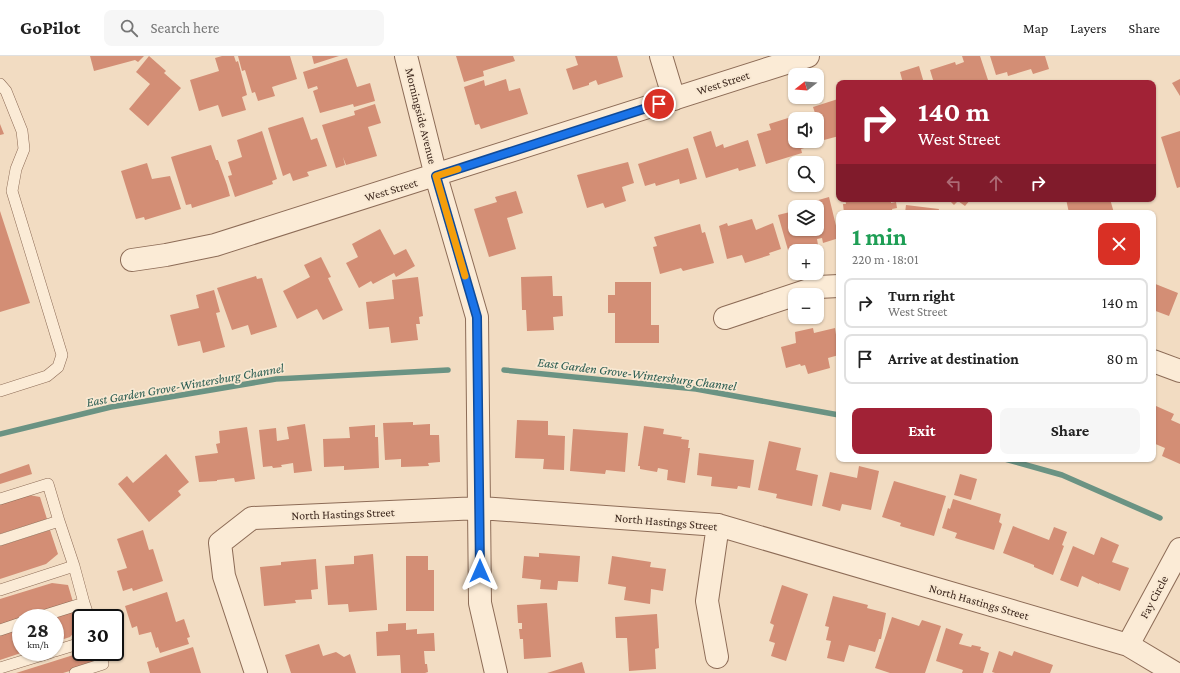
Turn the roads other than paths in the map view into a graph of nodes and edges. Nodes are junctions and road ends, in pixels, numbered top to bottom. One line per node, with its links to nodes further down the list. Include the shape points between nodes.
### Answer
1 (406, 56): 6 (street, Morningside Avenue)
2 (661, 56): 5 (street)
3 (808, 56): 5 (street, West Street)
4 (0, 84): 12 (lane, via 6,91 22,130 24,149 16,169 12,191 62,355 58,368 47,376)
5 (674, 99): 6 (street, West Street)
6 (436, 176): 7 (street, West Street, via 215,245); 14 (street, Morningside Avenue, via 477,317)
7 (132, 260)
8 (836, 286): 9 (street, via 818,287)
9 (725, 318)
10 (1156, 362): 11 (street)
11 (1180, 371)
12 (0, 391)
13 (0, 499): 15 (lane, via 48,484)
14 (480, 508): 16 (street, North Hastings Street); 32 (street, North Hastings Street, via 252,518 220,542 224,576); 33 (street, Morningside Avenue, via 480,602)
15 (59, 521): 17 (lane); 19 (lane)
16 (718, 525): 26 (street, North Hastings Street); 27 (street, via 707,601)
17 (0, 540)
18 (1179, 551): 26 (street, Fay Circle)
19 (74, 566): 20 (lane); 21 (lane)
20 (0, 590)
21 (84, 602): 22 (lane); 23 (lane)
22 (63, 609)
23 (86, 609)
24 (12, 626): 25 (lane)
25 (0, 630)
26 (1128, 645): 34 (street, North Hastings Street)
27 (717, 657)
28 (23, 661): 29 (lane)
29 (0, 668)
30 (104, 669): 31 (lane)
31 (75, 673)
32 (256, 673)
33 (496, 673)
34 (1175, 673)

